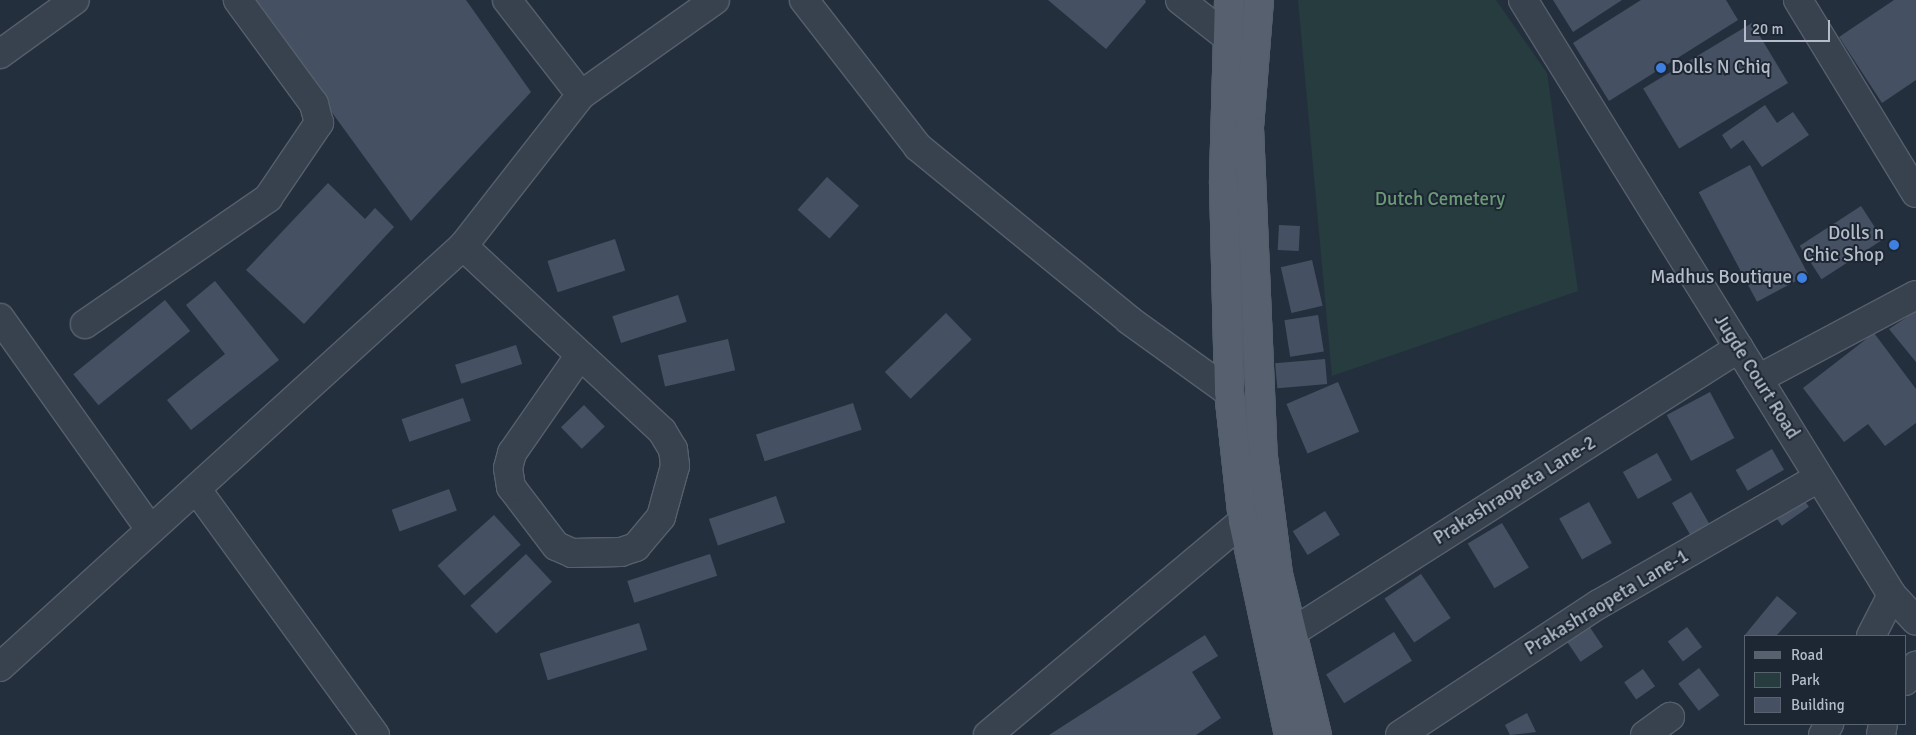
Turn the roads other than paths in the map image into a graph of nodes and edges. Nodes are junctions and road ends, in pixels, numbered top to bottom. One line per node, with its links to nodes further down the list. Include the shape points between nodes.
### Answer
1 (75, 0): 12 (street)
2 (238, 0): 18 (street, via 314,104 318,123 262,202)
3 (507, 0): 13 (street)
4 (716, 0): 13 (street)
5 (804, 0): 22 (street, via 918,147 1129,320)
6 (1180, 0): 11 (street)
7 (1229, 0): 11 (main road)
8 (1259, 0): 29 (main road, via 1249,128 1257,364 1272,535)
9 (1524, 0): 19 (street, Jugde Court Road)
10 (1798, 0): 14 (street)
11 (1227, 37): 22 (main road, via 1224,211)
12 (0, 54)
13 (581, 95): 15 (street)
14 (1916, 193)
15 (463, 246): 20 (street); 24 (street)
16 (1916, 295): 21 (street)
17 (0, 318): 26 (street)
18 (85, 324)
19 (1739, 348): 21 (street, Jugde Court Road); 29 (street, Prakashraopeta Lane-2)
20 (580, 355): 20 (street, via 662,431 672,448 675,466 661,517 636,547 621,552 572,553 556,546 511,487 512,453)
21 (1758, 379): 23 (street, Jugde Court Road)
22 (1229, 392): 25 (main road)
23 (1818, 478): 27 (street, Jugde Court Road); 39 (street, Prakashraopeta Lane-1, via 1599,604)
24 (197, 490): 26 (street); 35 (street)
25 (1243, 521): 36 (street); 37 (main road)
26 (150, 529): 32 (street)
27 (1892, 595): 28 (street, Jugde Court Road); 30 (street)
28 (1916, 621)
29 (1291, 633): 38 (main road)
30 (1872, 635)
31 (1916, 666): 33 (street)
32 (0, 667)
33 (1906, 680)
34 (1670, 717): 40 (street)
35 (375, 735)
36 (988, 735)
37 (1289, 735)
38 (1317, 735)
39 (1400, 735)
40 (1645, 735)

